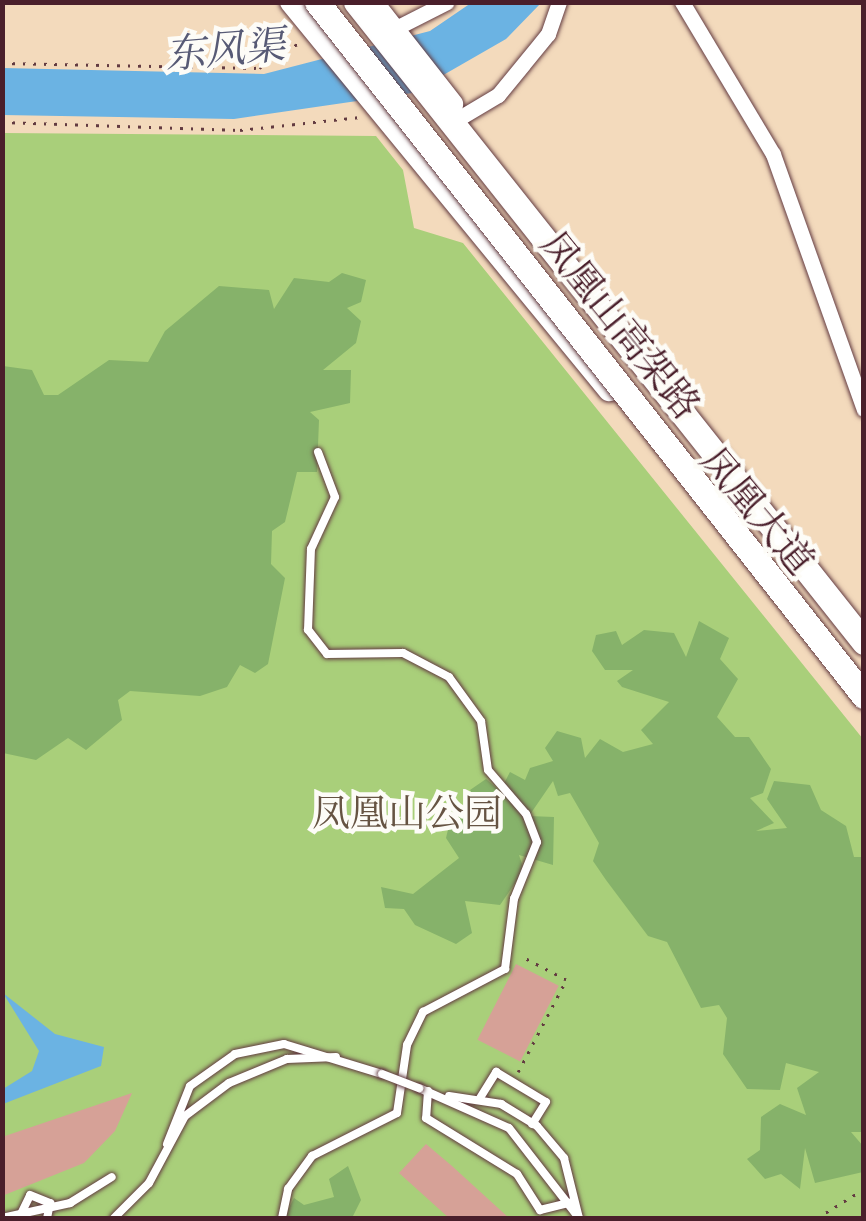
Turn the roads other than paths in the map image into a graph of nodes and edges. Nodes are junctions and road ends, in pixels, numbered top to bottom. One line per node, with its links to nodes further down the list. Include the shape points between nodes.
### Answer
1 (291, 2): 14 (main road, 凤凰大道, via 376,113)
2 (317, 2): 14 (highway, 凤凰山高架路, bridge)
3 (356, 2): 13 (highway, 凤凰山高架路)
4 (372, 2): 8 (main road, 凤凰大道)
5 (446, 2): 8 (street)
6 (560, 2): 9 (street, via 548,34 498,94)
7 (682, 2): 10 (street, via 773,154)
8 (397, 32): 9 (main road, 凤凰大道)
9 (454, 108): 12 (main road, 凤凰大道)
10 (864, 409)
11 (318, 452): 27 (lane, via 335,498 312,549 308,630 327,654 403,653 449,676 481,721 493,780 526,814 537,842 514,899 504,969 423,1012 407,1045 397,1113 312,1156 288,1189)
12 (864, 624)
13 (864, 642)
14 (864, 696)
15 (336, 1057): 16 (lane, bridge); 20 (lane, via 287,1059 229,1083 185,1116); 20 (lane, via 284,1044 235,1054 190,1086)
16 (424, 1089): 17 (lane); 22 (lane, via 426,1118 517,1174 540,1210)
17 (444, 1096): 18 (lane); 22 (lane, via 509,1128)
18 (480, 1098): 19 (lane); 19 (lane, via 496,1072 546,1102)
19 (532, 1124): 28 (lane, via 564,1158)
20 (165, 1153): 26 (lane)
21 (112, 1177): 23 (lane)
22 (571, 1202): 28 (lane)
23 (49, 1214): 25 (lane); 25 (lane, via 30,1195)
24 (2, 1218): 25 (lane)
25 (18, 1218)
26 (114, 1218)
27 (282, 1218)
28 (579, 1218)

